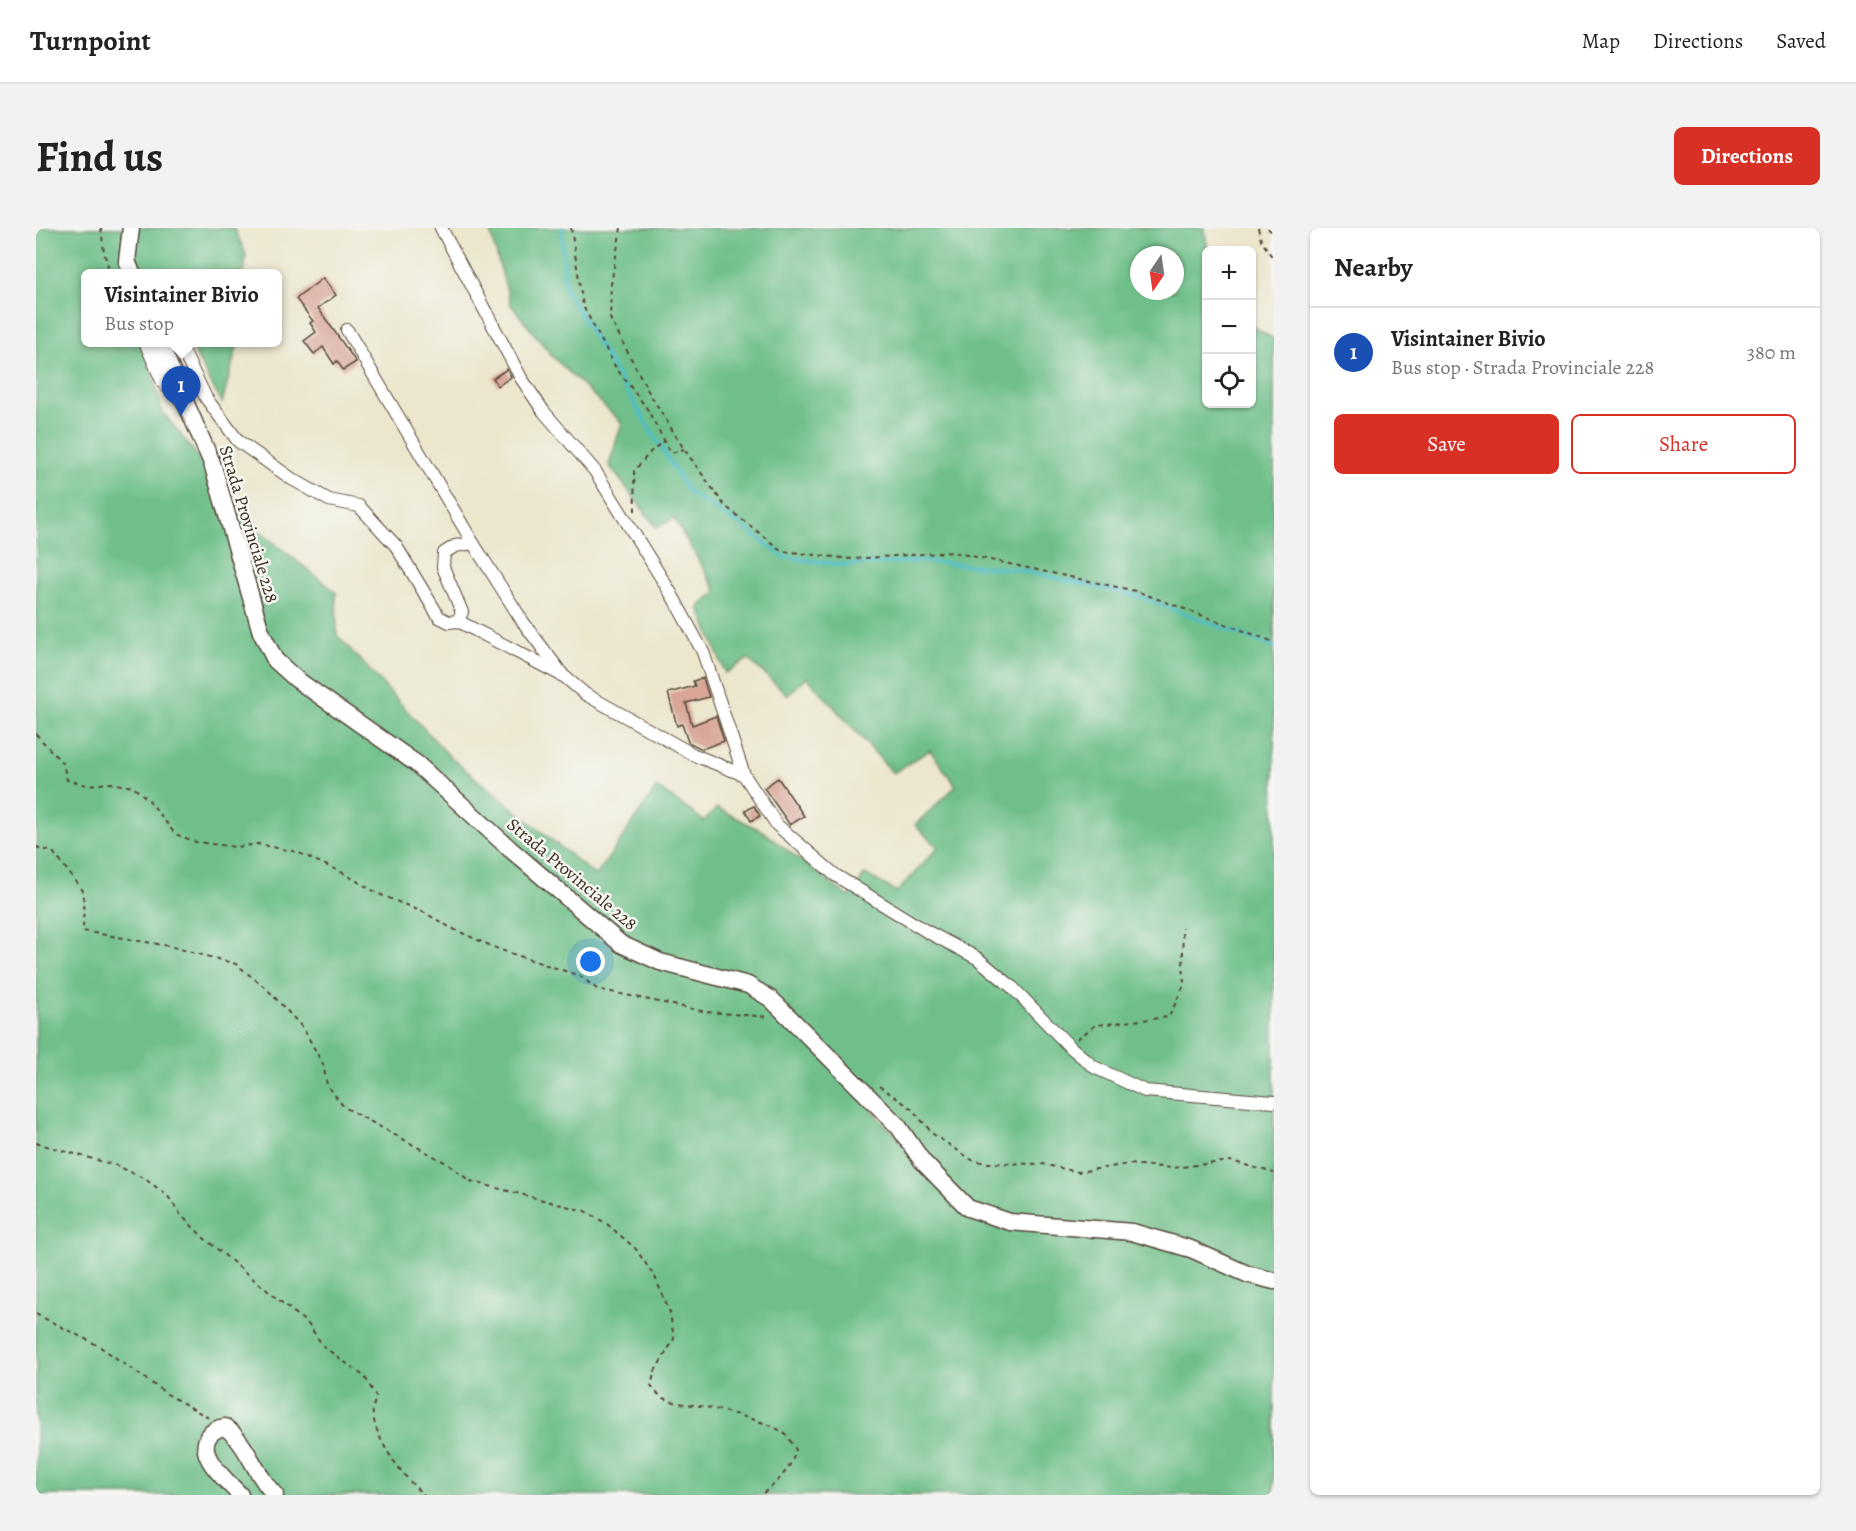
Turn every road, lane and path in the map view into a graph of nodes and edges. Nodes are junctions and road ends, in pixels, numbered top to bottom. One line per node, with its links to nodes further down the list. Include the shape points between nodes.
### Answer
1 (101, 228): 10 (path)
2 (131, 228): 11 (main road, via 127,261)
3 (441, 228): 19 (street, via 521,378 544,412 595,471)
4 (571, 228): 17 (path, via 583,306 616,368 646,407)
5 (621, 228): 18 (path, via 611,284 610,318)
6 (1258, 228): 9 (path)
7 (1268, 228): 8 (path)
8 (1274, 235)
9 (1274, 260)
10 (109, 269)
11 (130, 269)
12 (347, 330): 20 (street)
13 (147, 347): 16 (street, via 163,383)
14 (163, 347): 16 (main road, Strada Provinciale 228)
15 (176, 347): 21 (street, via 182,349 206,398 238,441 329,500 359,506 396,546 439,617)
16 (188, 406): 34 (main road, Strada Provinciale 228, via 212,463 261,632 275,660 417,764 621,944 660,962 748,985 771,999 898,1126 923,1162 968,1208 1010,1222 1132,1232 1191,1249 1247,1274)
17 (665, 441): 18 (path, via 671,453); 19 (path, via 634,471)
18 (684, 449): 22 (path, via 725,506 782,551 851,560 953,552 1136,591)
19 (638, 538): 25 (street, via 703,652)
20 (473, 543): 21 (street, via 455,546 444,553 443,567 462,612); 23 (street, via 523,622)
21 (458, 621): 23 (street)
22 (1274, 642)
23 (565, 677): 25 (street, via 585,694 694,755)
24 (36, 734): 28 (path, via 63,764 67,780 133,787 148,799 175,834 196,842 236,847 258,844 297,852 450,928 580,976 597,989 707,1012)
25 (744, 775): 29 (street, via 777,825 835,875 977,958 1012,987)
26 (36, 847): 40 (path, via 53,852 84,892 83,931 169,946 236,964 267,989 303,1028 324,1064 327,1085 344,1107 438,1158 470,1181 585,1211 635,1248 656,1277 670,1313 674,1339 651,1385 658,1396 757,1421 785,1434 796,1450 781,1478)
27 (1182, 928): 29 (path, via 1184,986 1169,1017 1096,1025)
28 (773, 1018)
29 (1068, 1045): 31 (street, via 1094,1068 1145,1091)
30 (870, 1082): 33 (path, via 911,1108 933,1134 972,1160 1042,1164 1078,1172 1129,1164 1172,1168 1231,1161)
31 (1274, 1102)
32 (36, 1143): 39 (path, via 118,1166 146,1179 167,1195 205,1239 308,1324 324,1347 365,1377 376,1397 372,1414 380,1437)
33 (1274, 1173)
34 (1274, 1281)
35 (36, 1314): 36 (path, via 99,1346 166,1394)
36 (225, 1427): 37 (main road, via 217,1428 204,1445 207,1457); 38 (main road, via 244,1444 265,1485)
37 (240, 1495)
38 (275, 1495)
39 (424, 1495)
40 (761, 1495)

